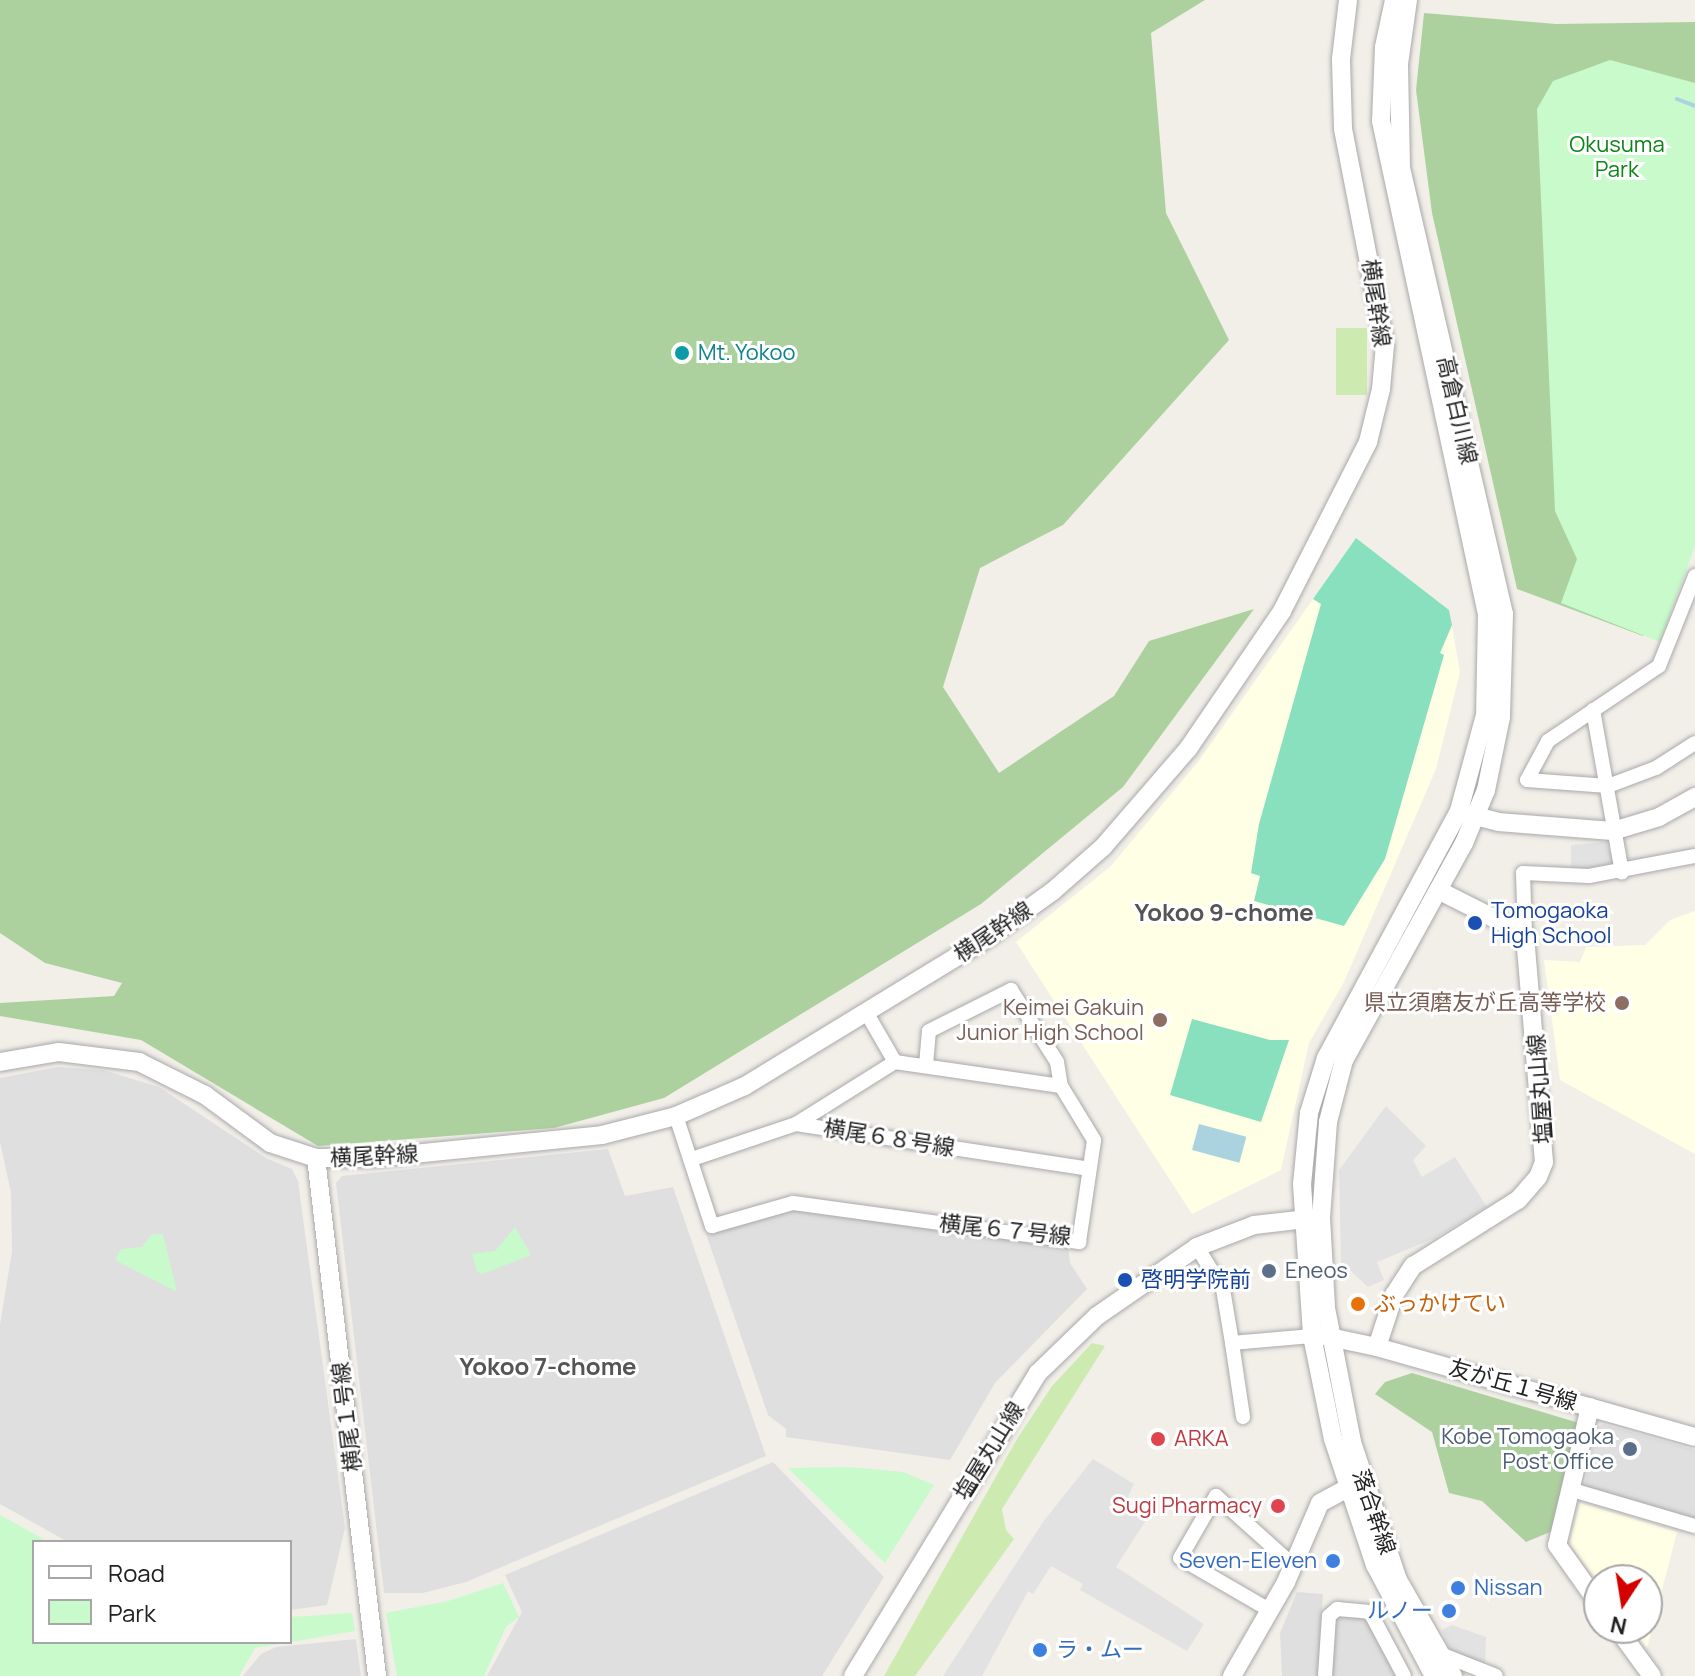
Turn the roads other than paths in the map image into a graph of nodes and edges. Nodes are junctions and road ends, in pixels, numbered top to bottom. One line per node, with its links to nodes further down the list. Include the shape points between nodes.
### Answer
1 (1348, 0): 15 (street, 横尾幹線, via 1341,59 1343,128 1385,345 1376,416 1352,480 1273,623 1188,749 1110,840 1005,926)
2 (1394, 0): 9 (street, 高倉白川線, via 1384,47 1381,121 1388,171 1487,614 1485,715)
3 (1408, 0): 9 (street, 高倉白川線, via 1399,64 1401,168 1504,614 1501,717)
4 (1695, 577): 5 (street, via 1659,666)
5 (1593, 710): 7 (street); 7 (street, via 1548,741 1527,780)
6 (1695, 743): 7 (street, via 1656,768)
7 (1608, 786): 10 (street)
8 (1695, 797): 10 (street, via 1659,817)
9 (1467, 814): 10 (street); 13 (street)
10 (1613, 831): 12 (street)
11 (1695, 856): 12 (street)
12 (1622, 872): 14 (street, via 1523,873)
13 (1430, 886): 14 (street); 25 (street, via 1344,1060)
14 (1525, 934): 29 (street, 塩屋丸山線, via 1545,1142 1538,1177 1518,1200 1413,1266 1394,1295)
15 (866, 1012): 17 (street); 20 (street, 横尾幹線, via 745,1086)
16 (0, 1062): 22 (street, 横尾幹線, via 70,1052 139,1062 205,1095 270,1143)
17 (895, 1062): 18 (street); 21 (street)
18 (926, 1065): 19 (street); 19 (street, 横尾６７号線, via 929,1031 1011,990 1057,1062)
19 (1061, 1086): 24 (street, 横尾６７号線, via 1094,1140)
20 (676, 1116): 22 (street, 横尾幹線, via 568,1140 373,1158); 23 (street, 横尾６７号線)
21 (796, 1124): 23 (street, 横尾６８号線); 24 (street, 横尾６８号線)
22 (316, 1158): 41 (street, 横尾１号線)
23 (692, 1159): 24 (street, 横尾６７号線, via 712,1226 793,1203 1079,1242)
24 (1089, 1169)
25 (1312, 1218): 26 (street, 塩屋丸山線, via 1254,1225); 27 (street)
26 (1197, 1247): 28 (street, via 1223,1289); 42 (street, 塩屋丸山線, via 1097,1316 1038,1373)
27 (1321, 1335): 28 (street); 29 (street); 33 (street, 落合幹線)
28 (1232, 1343): 31 (street)
29 (1377, 1347): 30 (street, 友が丘１号線)
30 (1590, 1407): 32 (street, 友が丘１号線); 34 (street)
31 (1243, 1417)
32 (1695, 1437)
33 (1356, 1484): 36 (street, via 1320,1503); 40 (street, 落合幹線, via 1398,1580); 46 (street, 落合幹線, via 1390,1599)
34 (1569, 1489): 35 (street); 37 (street, via 1558,1549)
35 (1695, 1526)
36 (1294, 1566): 38 (street); 38 (street, via 1216,1496 1180,1558)
37 (1583, 1583)
38 (1271, 1611): 43 (street)
39 (1629, 1644): 49 (street)
40 (1438, 1653): 47 (street, 落合幹線); 48 (street)
41 (377, 1676)
42 (853, 1676)
43 (1232, 1676)
44 (1325, 1676): 45 (street, via 1329,1616 1337,1609 1370,1612)
45 (1404, 1676)
46 (1434, 1676)
47 (1453, 1676)
48 (1496, 1676)
49 (1652, 1676)

